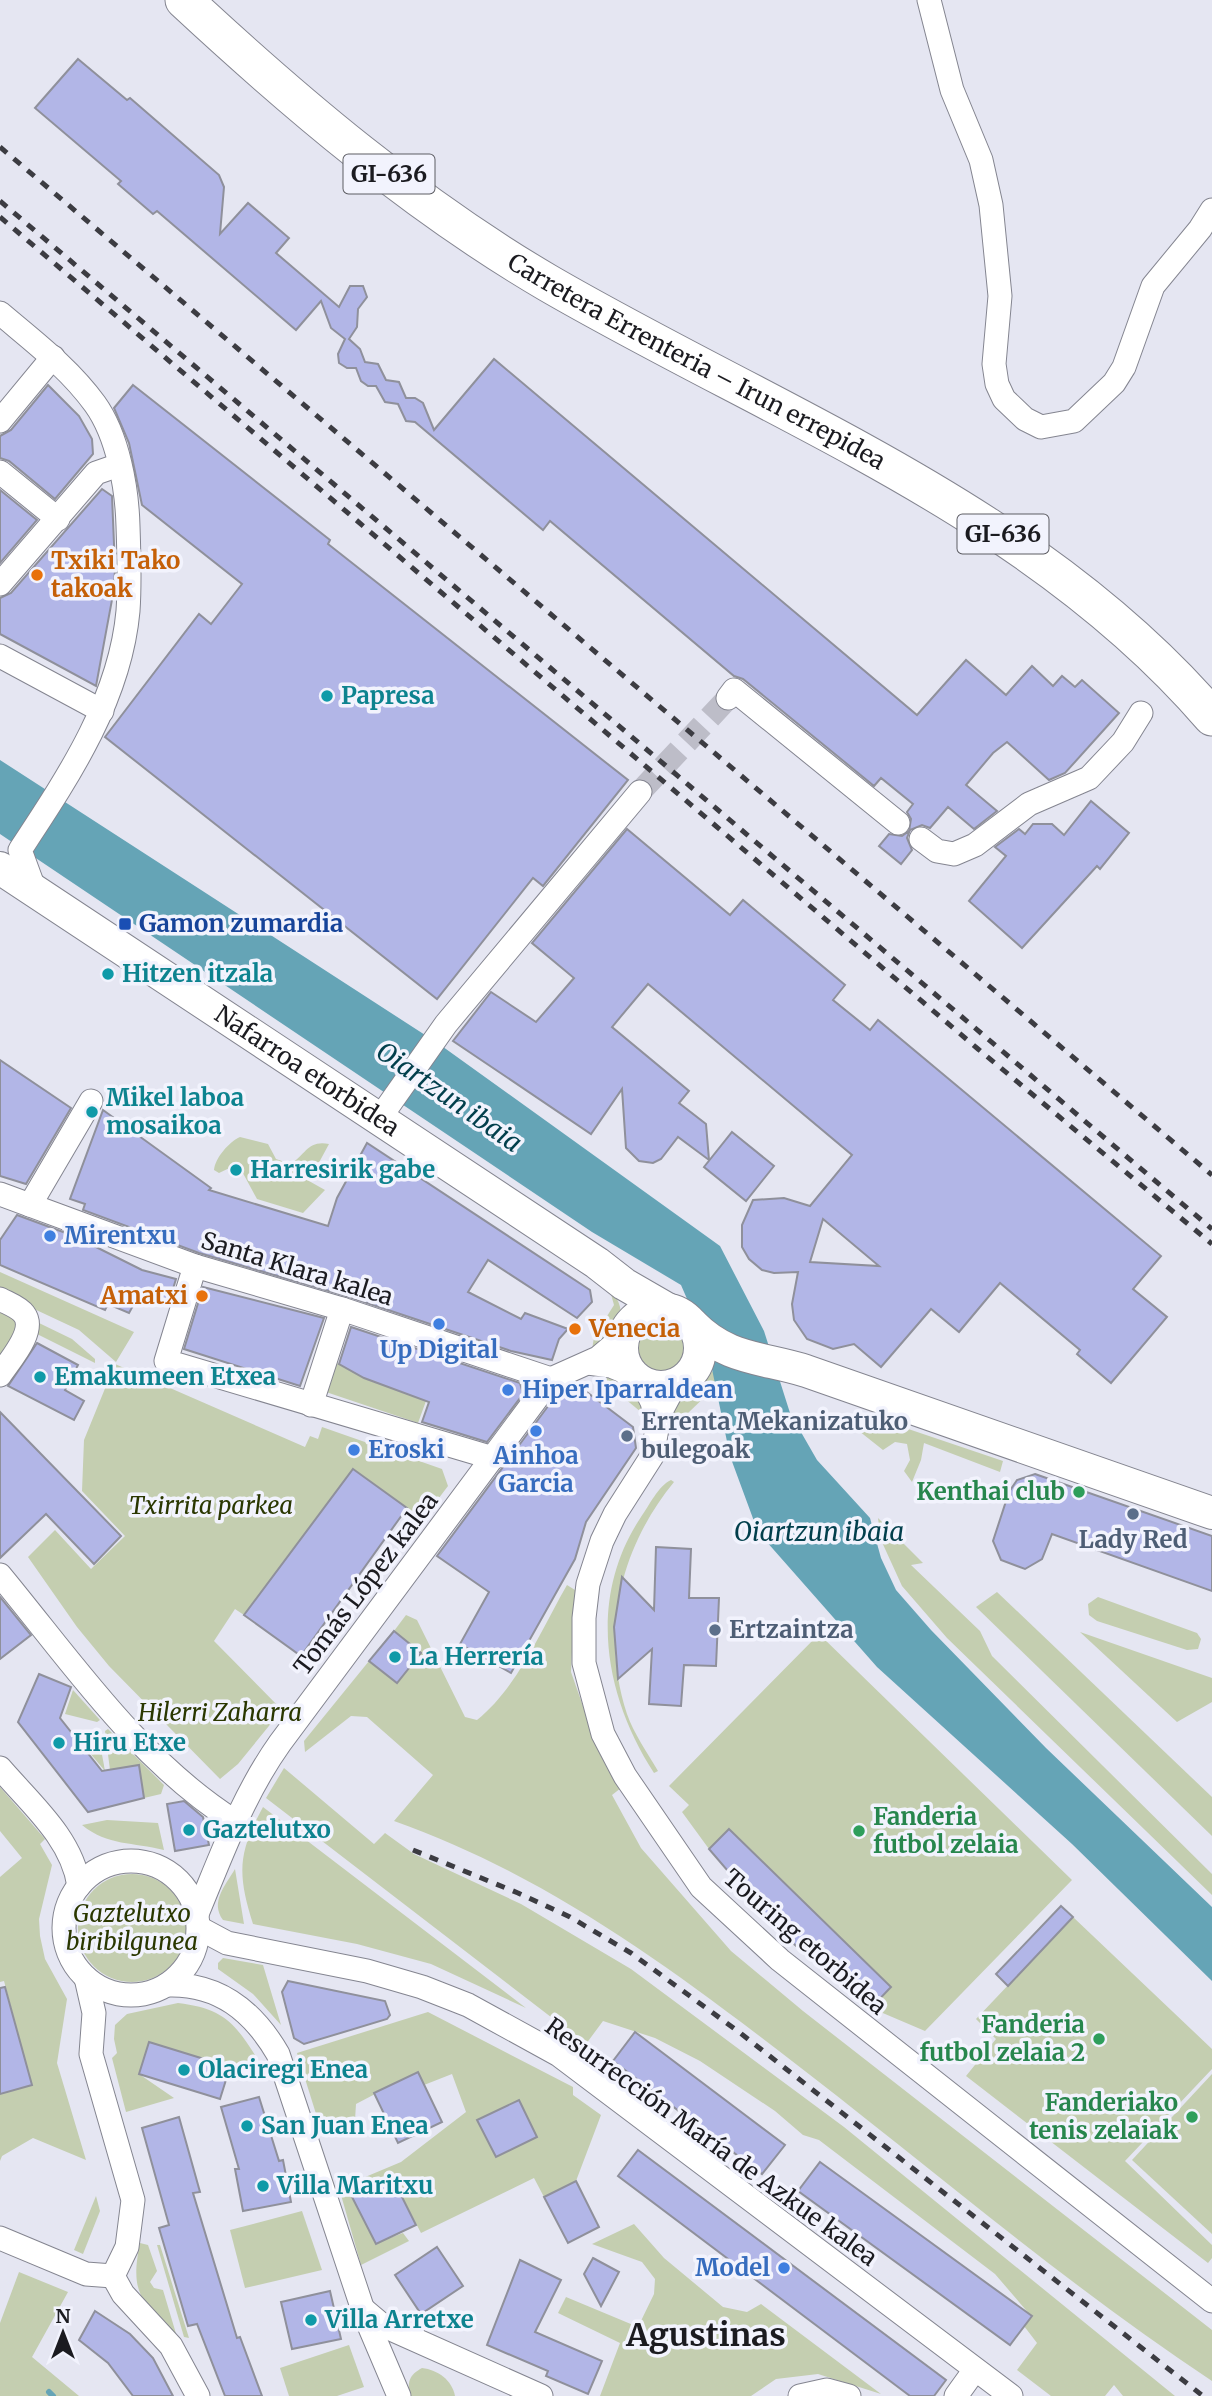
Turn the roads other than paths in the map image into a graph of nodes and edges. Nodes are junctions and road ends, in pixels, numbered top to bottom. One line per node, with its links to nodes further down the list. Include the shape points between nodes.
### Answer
1 (184, 0): 15 (main road, Carretera Errenteria – Irun errepidea / GI-636, via 269,79 367,158 533,273 914,480 1037,557 1142,643)
2 (929, 0): 3 (street, via 952,90 981,160 991,205 1000,296 994,364 997,384 1004,399 1025,419 1041,427 1074,421 1114,383 1153,286)
3 (1212, 210)
4 (0, 313): 5 (street)
5 (53, 357): 6 (street); 7 (street, via 97,406)
6 (0, 421)
7 (119, 465): 9 (street, via 96,472); 13 (street, via 127,504 128,613)
8 (0, 472): 9 (street)
9 (58, 519): 10 (street)
10 (0, 584)
11 (0, 656): 13 (street)
12 (728, 698): 17 (street, via 734,690)
13 (102, 711): 19 (street, via 60,789)
14 (1141, 713): 18 (street, via 1123,742 1089,778 1030,804 975,845 954,853 937,851)
15 (1212, 717)
16 (640, 792): 21 (street, via 436,1036)
17 (898, 823)
18 (921, 839)
19 (7, 857): 21 (main road, Nafarroa etorbidea, via 35,891)
20 (91, 1101): 22 (street, Santa Klara kalea)
21 (385, 1110): 24 (main road, Nafarroa etorbidea)
22 (10, 1204): 23 (street, Santa Klara kalea, via 55,1214)
23 (195, 1266): 26 (street, Santa Klara kalea); 35 (street, via 166,1362)
24 (611, 1274): 27 (main road, Nafarroa etorbidea); 28 (main road, Nafarroa etorbidea, via 624,1297)
25 (0, 1299): 31 (street, via 27,1319 26,1334)
26 (342, 1309): 34 (street, Santa Klara kalea); 35 (street)
27 (680, 1317): 28 (main road, via 653,1310); 29 (main road, Nafarroa etorbidea, via 715,1344); 33 (main road, via 700,1343 700,1353)
28 (629, 1329): 30 (street, Tomás López kalea, via 608,1352); 32 (main road, via 623,1353)
29 (743, 1357): 33 (main road, Nafarroa etorbidea, via 717,1362); 38 (main road, Nafarroa etorbidea, via 806,1371)
30 (587, 1363): 32 (street, via 611,1366); 34 (street, Tomás López kalea)
31 (0, 1375)
32 (637, 1378): 33 (main road, via 658,1387); 36 (street, Touring etorbidea, via 652,1402)
33 (684, 1378): 36 (street, Touring etorbidea, via 664,1403)
34 (551, 1379): 37 (street, Tomás López kalea)
35 (311, 1405): 37 (street)
36 (657, 1424): 54 (street, Touring etorbidea, via 652,1456 602,1541 588,1584 584,1618 584,1663 603,1734 638,1798 701,1887 780,1960)
37 (492, 1458): 41 (street, Tomás López kalea, via 258,1774)
38 (1212, 1513)
39 (0, 1575): 41 (street, via 139,1742 174,1776)
40 (0, 1768): 44 (street, via 65,1845)
41 (234, 1821): 42 (street, Tomás López kalea)
42 (218, 1863): 43 (street); 45 (street, Tomás López kalea)
43 (177, 1879): 44 (street, via 156,1866 133,1861 108,1865); 45 (street, via 193,1901)
44 (79, 1886): 47 (street, via 67,1908 64,1933 71,1958)
45 (198, 1921): 46 (street); 59 (street, Resurrección María de Azkue kalea, via 227,1943 367,1970 422,1987 559,2055)
46 (192, 1957): 48 (street); 49 (street)
47 (86, 1978): 50 (street); 51 (street, via 93,2001)
48 (167, 1985): 49 (street); 50 (street)
49 (212, 1990): 55 (street, via 259,2025 286,2070)
50 (126, 1995): 51 (street, via 107,2007)
51 (93, 2025): 53 (street, via 91,2054 133,2200 127,2247)
52 (0, 2238): 53 (street, via 86,2273)
53 (113, 2276): 60 (street, via 123,2294 171,2346)
54 (1212, 2301)
55 (363, 2309): 56 (street); 57 (street)
56 (402, 2334): 57 (street, via 386,2338); 58 (street)
57 (379, 2349): 58 (street); 61 (street)
58 (436, 2349): 62 (street)
59 (974, 2371): 65 (street); 66 (street, Resurrección María de Azkue kalea)
60 (198, 2396)
61 (399, 2396)
62 (541, 2396)
63 (800, 2396): 64 (street, via 827,2390)
64 (849, 2396)
65 (956, 2396)
66 (1011, 2396)

